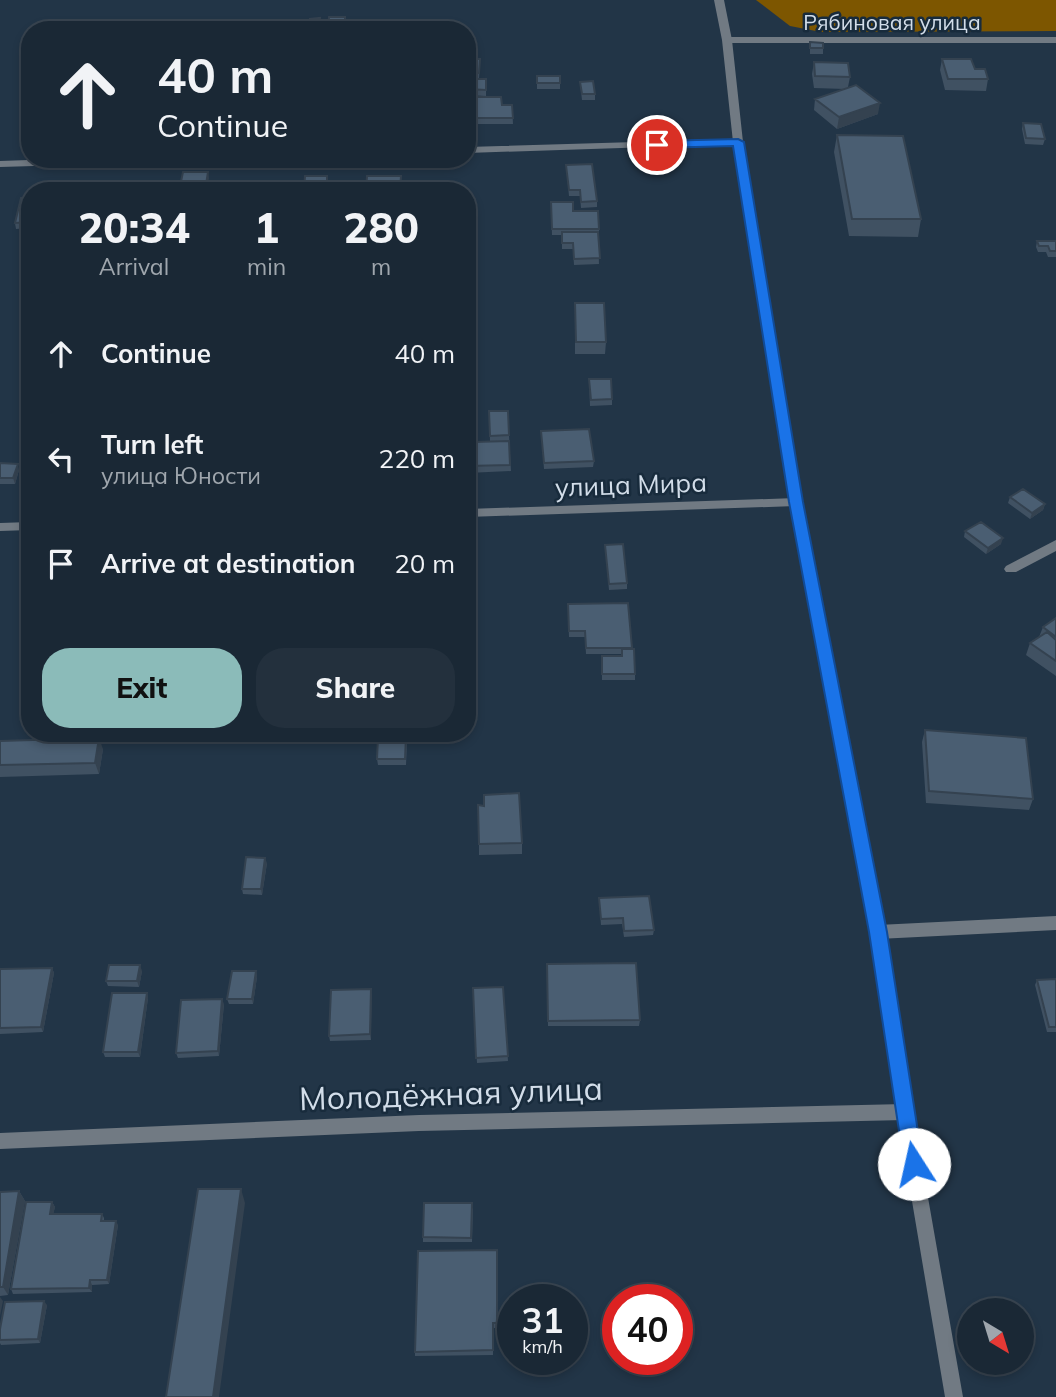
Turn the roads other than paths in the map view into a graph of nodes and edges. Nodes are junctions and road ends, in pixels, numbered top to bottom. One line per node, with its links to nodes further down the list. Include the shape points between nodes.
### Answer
1 (719, 0): 2 (street)
2 (727, 40): 3 (street, Рябиновая улица); 4 (street)
3 (1056, 40)
4 (738, 142): 5 (street); 8 (street)
5 (476, 150)
6 (0, 163): 7 (street)
7 (21, 163)
8 (796, 502): 9 (street, улица Мира); 15 (street)
9 (476, 513)
10 (21, 526): 11 (street)
11 (0, 527)
12 (1054, 550): 13 (street)
13 (1011, 569)
14 (1056, 923): 15 (street)
15 (878, 932): 16 (street)
16 (905, 1112): 17 (street, Молодёжная улица, via 419,1123); 18 (street)
17 (0, 1141)
18 (954, 1397)

